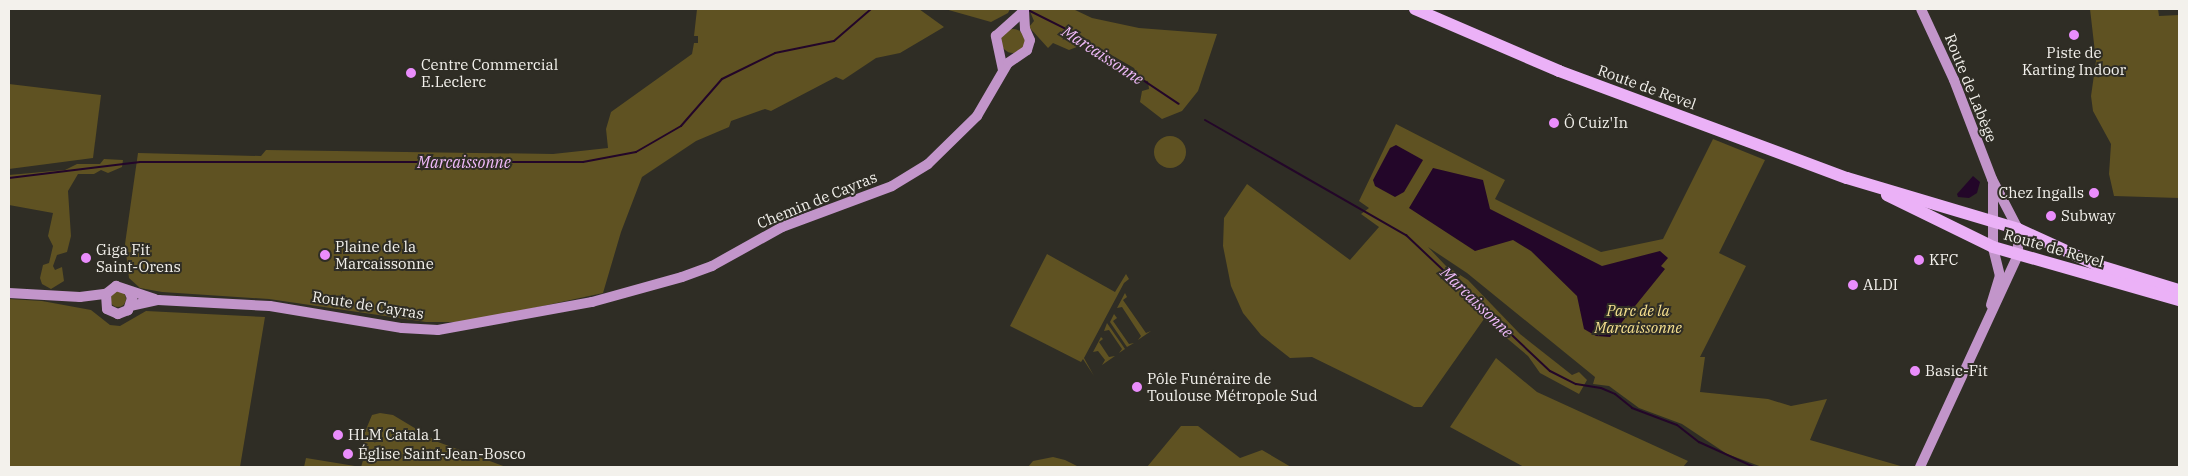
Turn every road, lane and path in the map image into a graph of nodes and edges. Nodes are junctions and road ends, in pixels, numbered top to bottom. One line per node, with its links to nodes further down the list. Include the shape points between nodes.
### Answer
1 (1415, 9): 10 (main road, Route de Revel, via 1559,71)
2 (1921, 9): 9 (street, Route de Labège, via 1952,74)
3 (1023, 10): 4 (street, Chemin de Cayras); 5 (street, Chemin de Cayras)
4 (1009, 24): 5 (street); 6 (street, Chemin de Cayras, via 996,36)
5 (1025, 28): 7 (street, Chemin de Cayras, via 1029,47)
6 (1000, 52): 7 (street); 8 (street, Chemin de Cayras)
7 (1015, 58): 8 (street, Chemin de Cayras)
8 (1003, 70): 21 (street, Chemin de Cayras, via 977,116 941,152 906,180 782,227 712,266)
9 (1992, 179): 11 (street, Route de Labège); 12 (street, Route de Labège)
10 (1872, 186): 11 (main road, Route de Revel); 13 (main road, Route de Revel)
11 (1992, 222): 12 (main road, Route de Revel); 13 (street, Route de Labège)
12 (2018, 229): 14 (street); 15 (main road, Route de Revel, via 2097,265)
13 (1993, 247): 14 (main road, Route de Revel); 25 (street, Route de Labège, via 2000,276)
14 (2018, 255): 22 (main road, Route de Revel); 25 (street)
15 (2179, 290)
16 (129, 291): 18 (street, Route de Cayras, via 116,286); 20 (street, Route de Cayras); 23 (street)
17 (9, 293): 19 (street, Route de Cayras)
18 (106, 294): 19 (street, Route de Cayras); 24 (street)
19 (80, 297): 24 (street, Route de Cayras)
20 (158, 300): 21 (street, Route de Cayras, via 284,308 402,328 438,330); 23 (street, Route de Cayras)
21 (602, 300)
22 (2179, 300)
23 (130, 306): 24 (street, Route de Cayras, via 122,314)
24 (107, 309)
25 (1987, 320): 26 (street)
26 (1922, 465)

